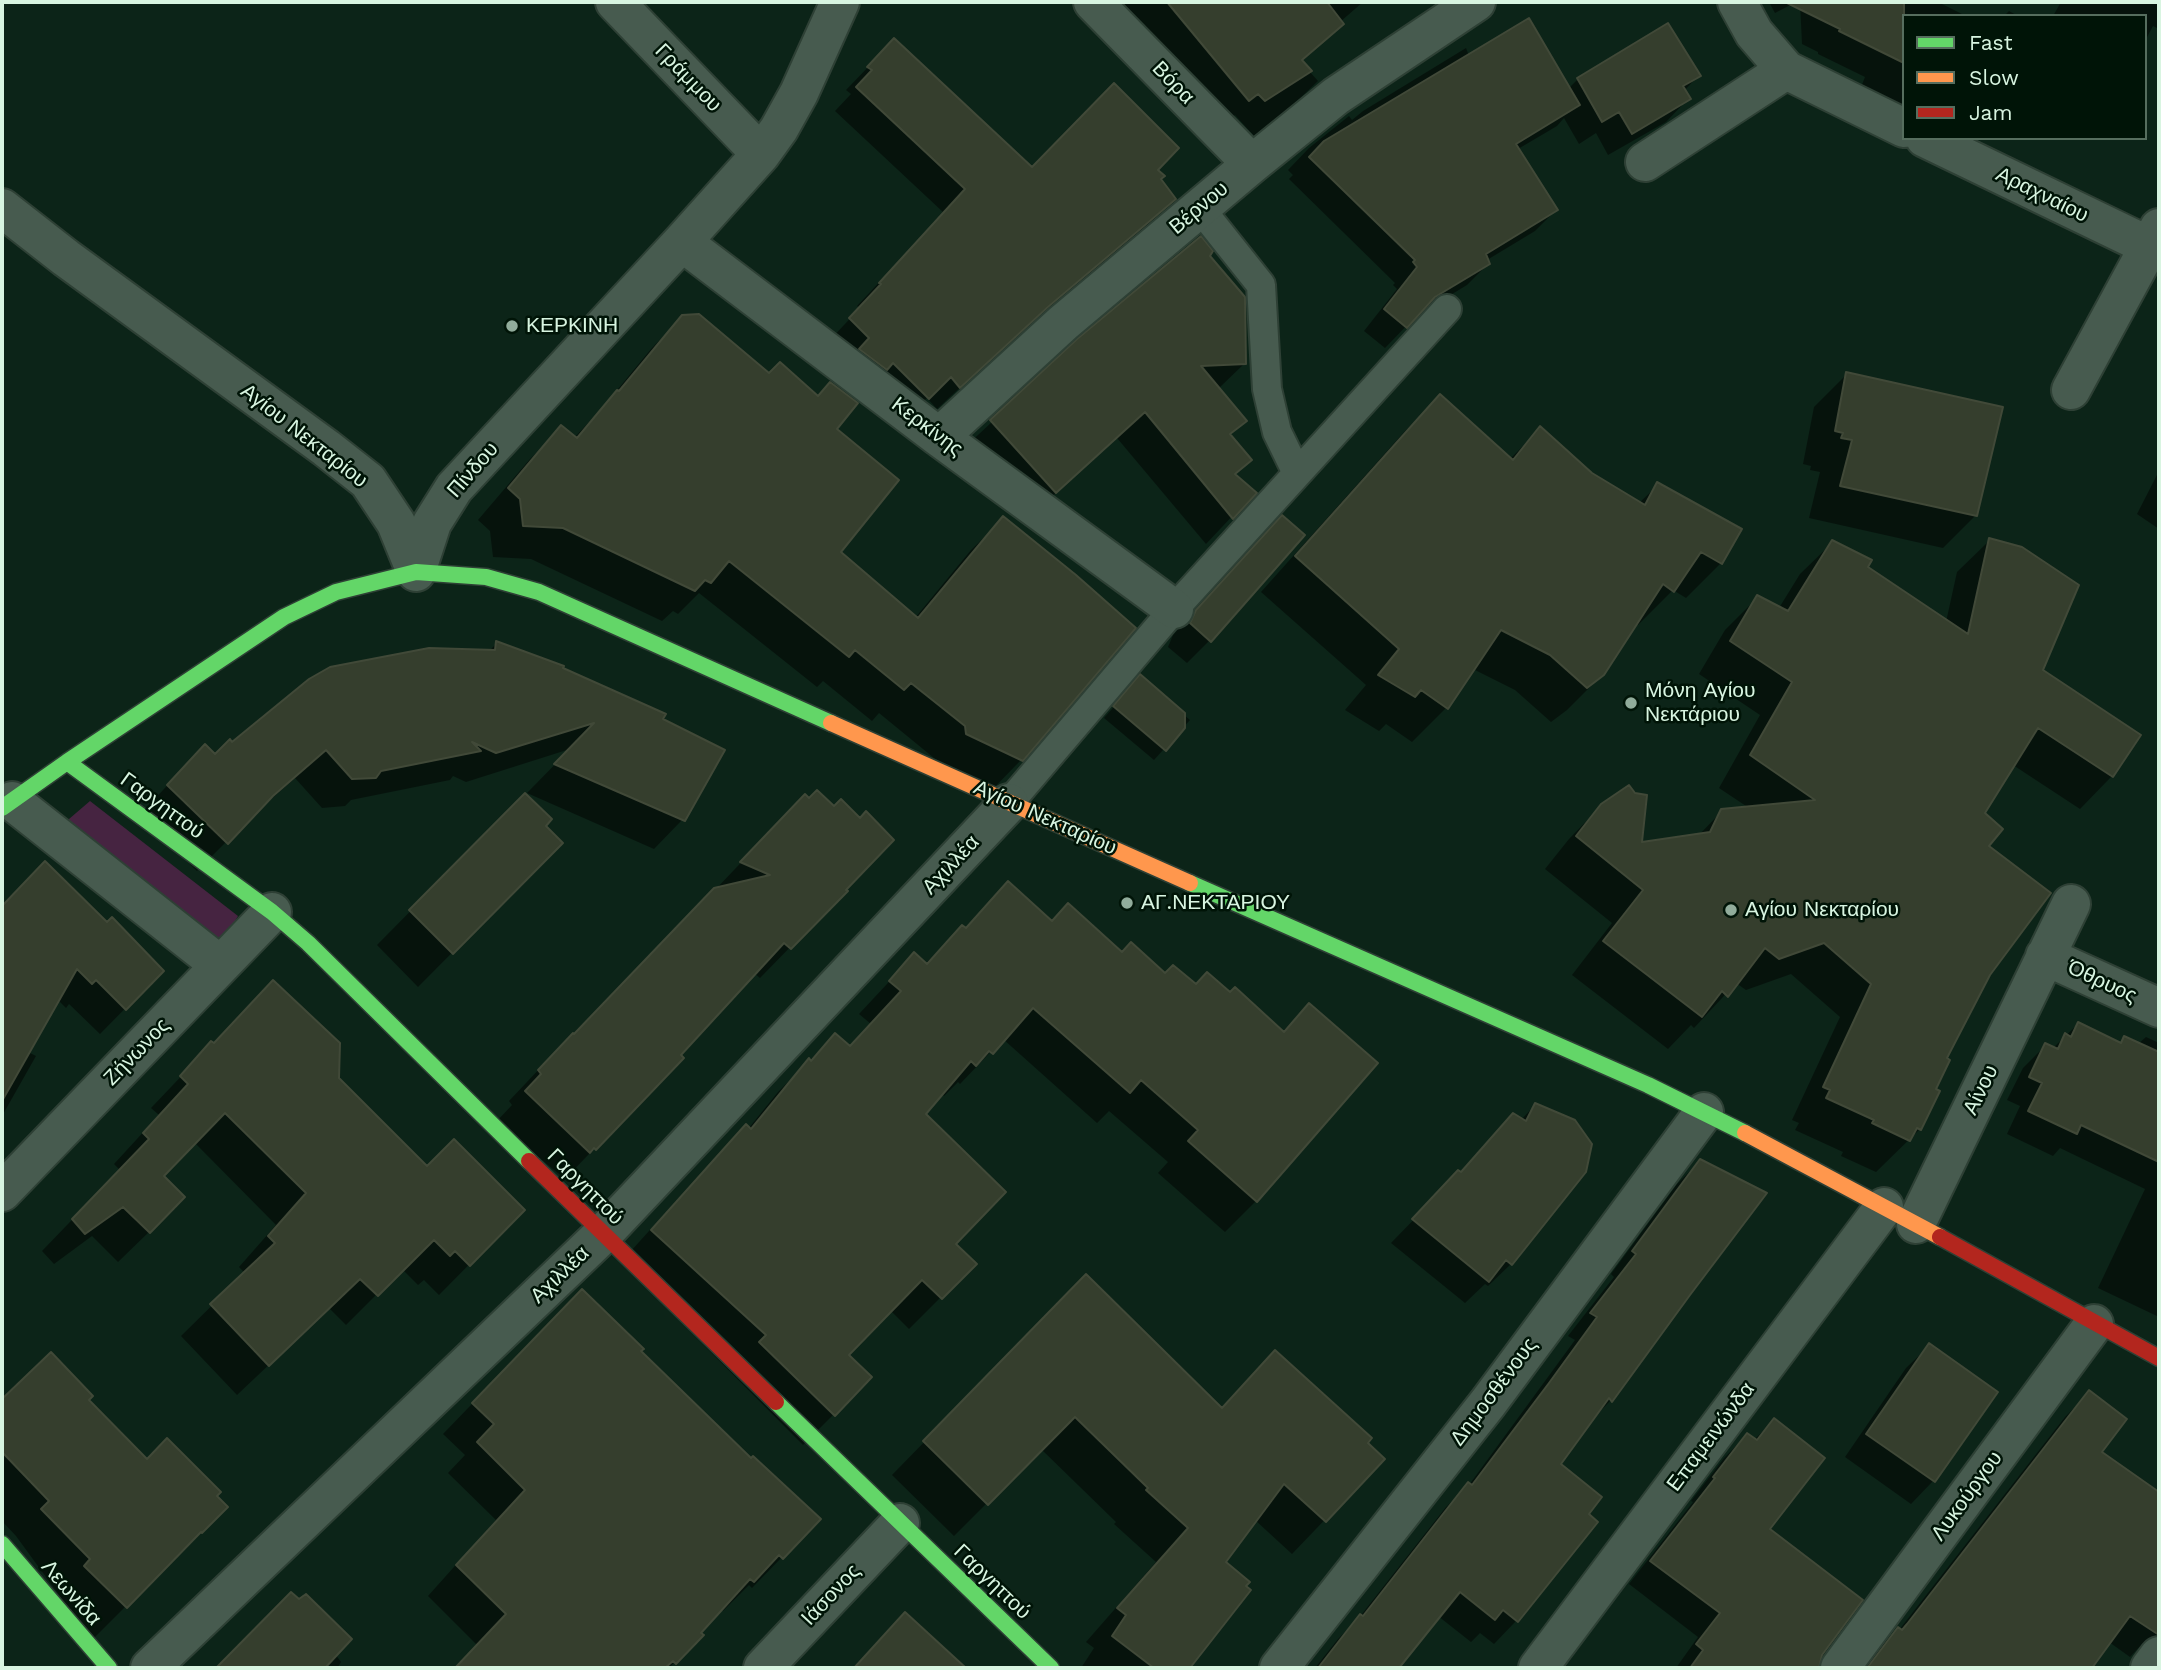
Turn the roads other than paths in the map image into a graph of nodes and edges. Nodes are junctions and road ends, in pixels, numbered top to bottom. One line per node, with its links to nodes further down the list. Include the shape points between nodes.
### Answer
1 (615, 2): 9 (street, Γράμμου)
2 (840, 2): 9 (street, Πίνδου, via 799,93)
3 (1093, 2): 11 (street, Βόρα)
4 (1476, 2): 11 (street, Βέρνου, via 1336,96)
5 (1737, 2): 6 (street, via 1754,33)
6 (1786, 70): 7 (street); 10 (street)
7 (1902, 127)
8 (1929, 140): 15 (street, Αραχναίου)
9 (761, 154): 14 (street, Πίνδου)
10 (1645, 162)
11 (1252, 164): 12 (street, Βέρνου)
12 (1199, 207): 18 (street, Βέρνου); 19 (lane, via 1261,285 1268,389 1277,432)
13 (2, 208): 20 (street, Αγίου Νεκταρίου, via 368,481 396,523)
14 (682, 242): 18 (street, Κερκίνης); 20 (street, Πίνδου, via 454,488 432,523)
15 (2156, 242): 17 (street)
16 (1447, 309): 19 (lane)
17 (2071, 390)
18 (939, 437): 21 (street, Κερκίνης)
19 (1297, 473): 21 (lane)
20 (416, 572): 22 (street, via 336,592 284,617); 23 (street, Αγίου Νεκταρίου, via 486,577 539,592)
21 (1174, 609): 23 (lane)
22 (67, 762): 24 (street); 26 (street, Γαργηττού)
23 (1009, 803): 30 (street, Αγίου Νεκταρίου); 33 (street, Αχιλλέα)
24 (7, 805): 28 (street)
25 (2071, 904): 27 (street, Αίνου)
26 (272, 912): 28 (street, Ζήνωνος); 33 (street, Γαργηττού, via 309,943)
27 (2045, 956): 29 (street, Όθρυος); 32 (street, Αίνου)
28 (220, 965): 31 (street, Ζήνωνος)
29 (2159, 1008)
30 (1704, 1112): 32 (street, Αγίου Νεκταρίου); 43 (street, Δημοσθένους, via 1488,1403)
31 (2, 1192)
32 (1900, 1215): 34 (street, Αγίου Νεκταρίου); 44 (street, Επαμεινώνδα)
33 (603, 1234): 36 (street, Γαργηττού); 40 (street, Αχιλλέα)
34 (2094, 1324): 35 (street, Αγίου Νεκταρίου); 45 (street, Λυκούργου)
35 (2159, 1358)
36 (900, 1522): 41 (street, Ιάσονος); 42 (street, Γαργηττού)
37 (2, 1544): 39 (street, Λεωνίδα)
38 (2159, 1656): 46 (street)
39 (109, 1668)
40 (150, 1668)
41 (763, 1668)
42 (1051, 1668)
43 (1279, 1668)
44 (1538, 1668)
45 (1840, 1668)
46 (2150, 1668)

